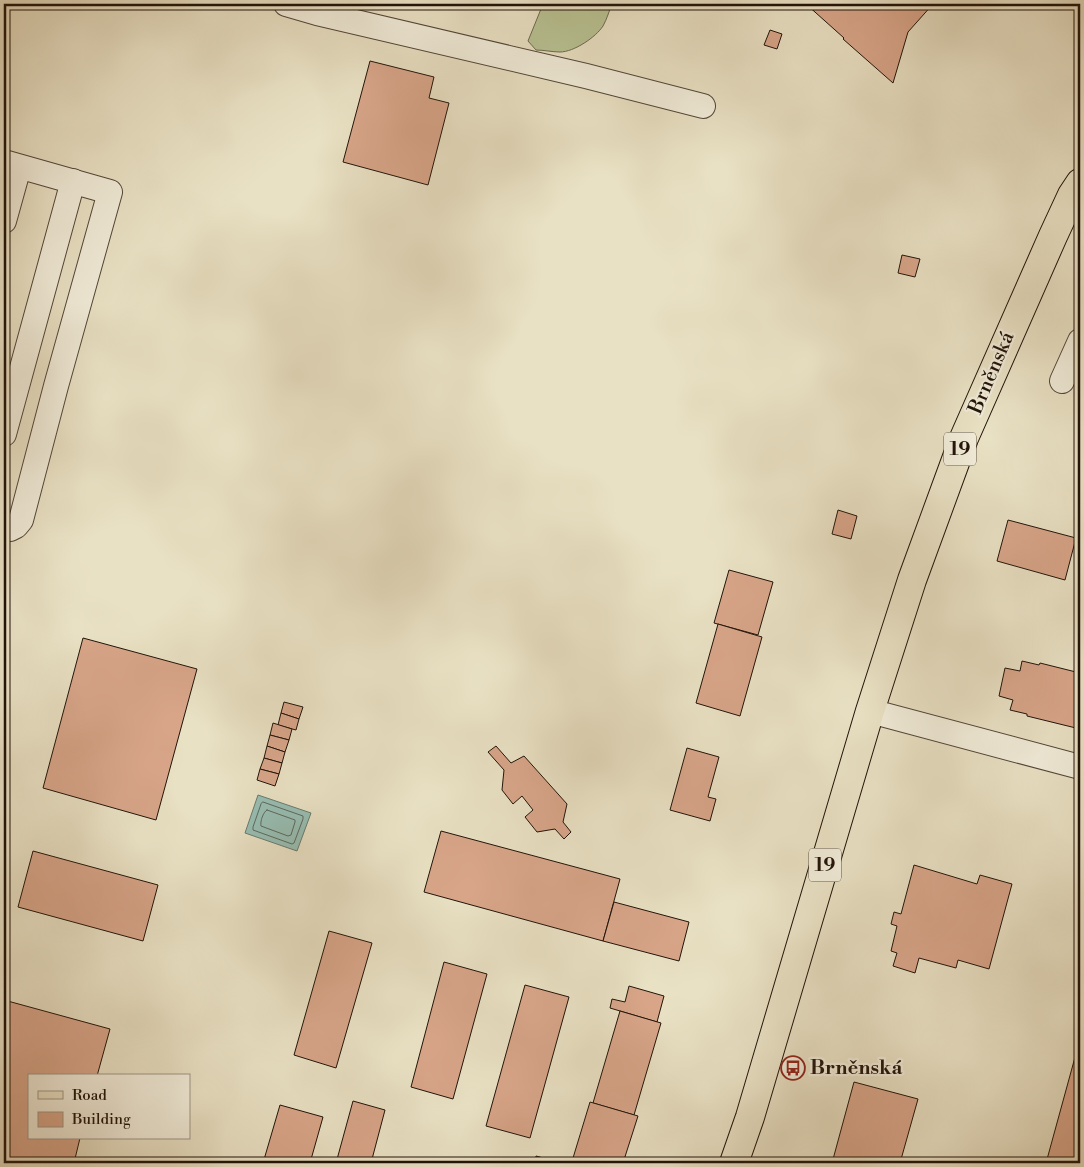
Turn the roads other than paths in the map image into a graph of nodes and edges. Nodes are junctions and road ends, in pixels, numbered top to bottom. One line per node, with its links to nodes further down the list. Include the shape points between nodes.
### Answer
1 (286, 4): 2 (lane)
2 (703, 106)
3 (11, 164): 4 (lane); 6 (lane)
4 (73, 181): 8 (lane); 10 (lane, via 110,192)
5 (1080, 183): 13 (main road, Brněnská / 19, via 1052,236 964,438 912,580)
6 (4, 221)
7 (1080, 341): 9 (lane)
8 (12, 374): 10 (lane); 11 (lane)
9 (1062, 381)
10 (56, 386): 12 (lane, via 21,520 10,529)
11 (4, 434)
12 (4, 528)
13 (870, 711): 14 (lane); 15 (main road, Brněnská / 19)
14 (1080, 767)
15 (734, 1163)

